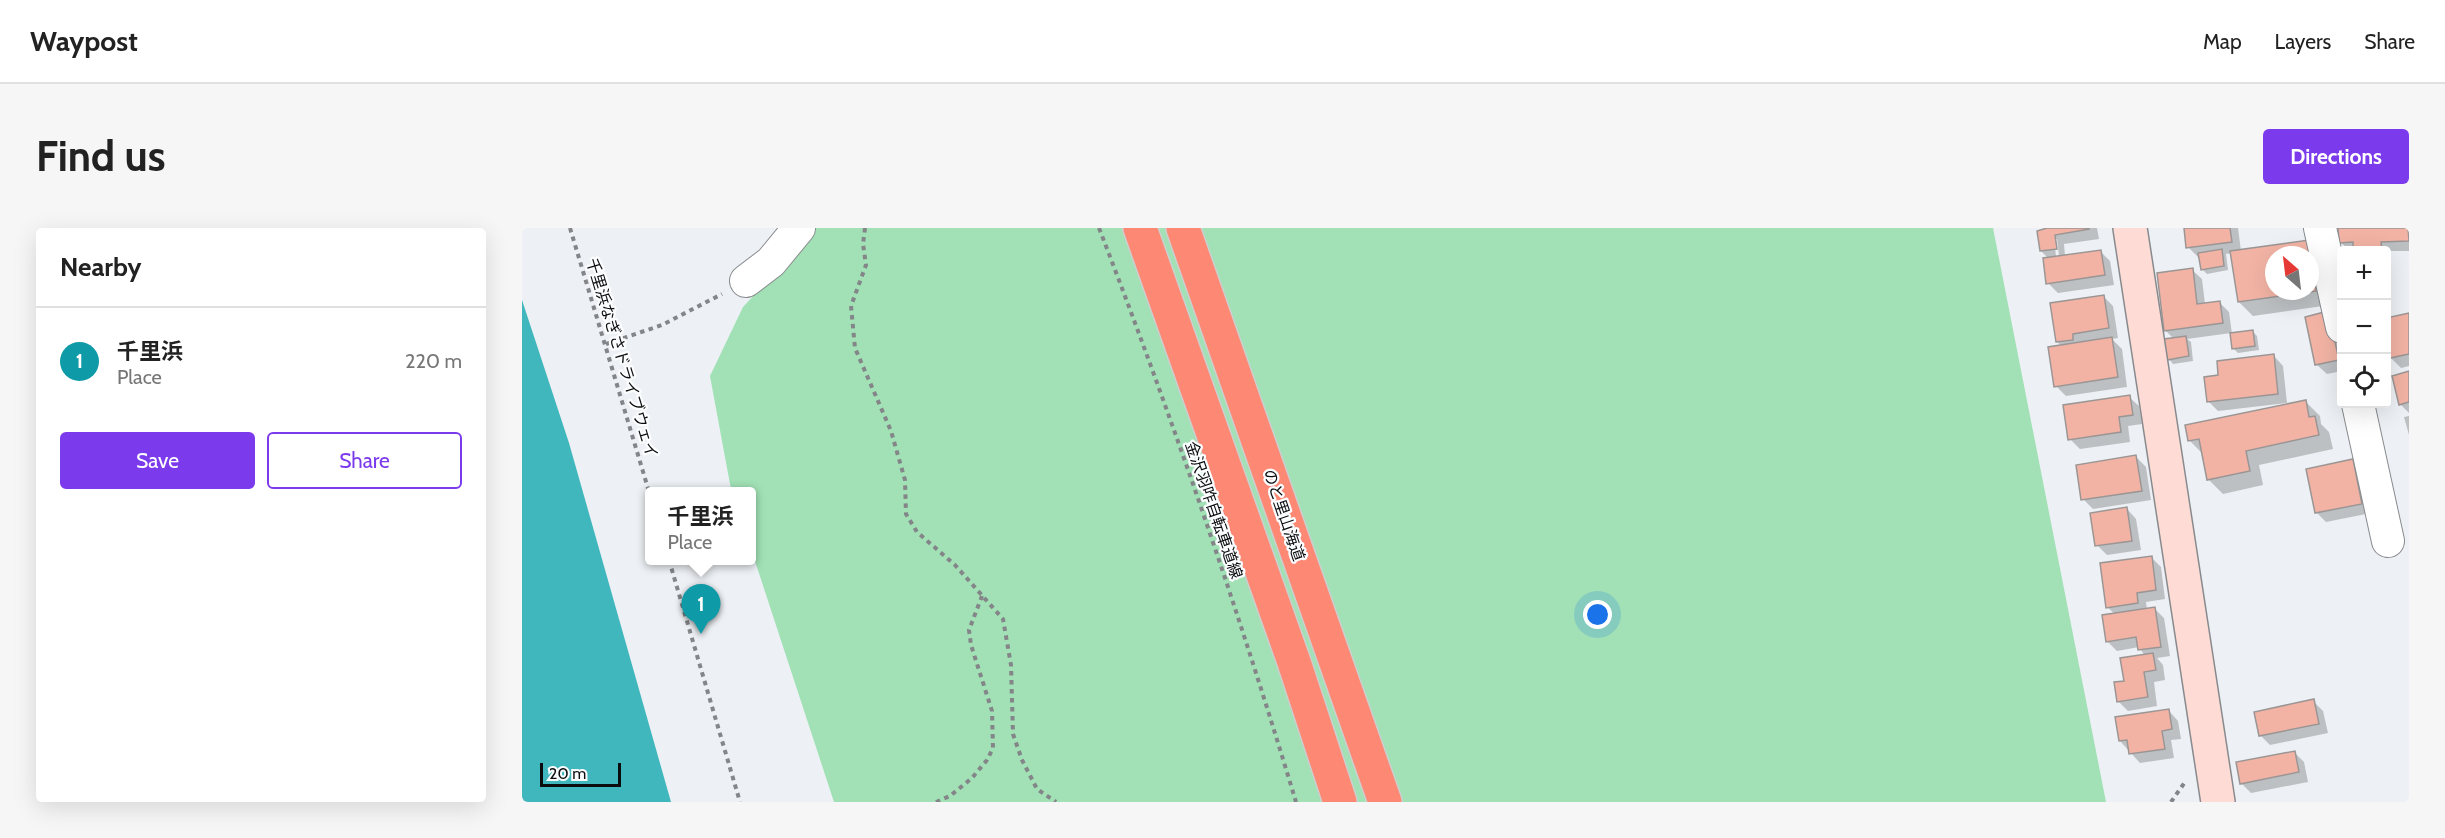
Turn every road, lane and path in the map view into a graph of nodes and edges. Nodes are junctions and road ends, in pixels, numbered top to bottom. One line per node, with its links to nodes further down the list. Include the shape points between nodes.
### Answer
1 (570, 228): 11 (path, 千里浜なぎさドライブウェイ)
2 (798, 228): 9 (street, via 771,262)
3 (865, 228): 16 (path, via 866,265 851,306 855,348 891,431 905,480 906,514 917,532 955,565)
4 (1099, 228): 17 (path, 金沢羽咋自転車道線, via 1135,319 1254,661)
5 (1140, 228): 21 (highway)
6 (1183, 228): 22 (highway, のと里山海道)
7 (2130, 228): 23 (street)
8 (2320, 228): 10 (street)
9 (747, 281): 11 (path, via 662,325)
10 (2337, 304)
11 (606, 344): 13 (path, 千里浜なぎさドライブウェイ)
12 (2359, 408): 14 (street)
13 (648, 487)
14 (2388, 540)
15 (670, 565): 18 (path)
16 (982, 596): 19 (path, via 969,630 970,645 992,711 993,748 972,778); 20 (path, via 1003,619 1011,665 1013,734 1022,760 1037,789)
17 (1296, 801)
18 (740, 802)
19 (936, 802)
20 (1056, 802)
21 (1340, 802)
22 (1385, 802)
23 (2218, 802)

